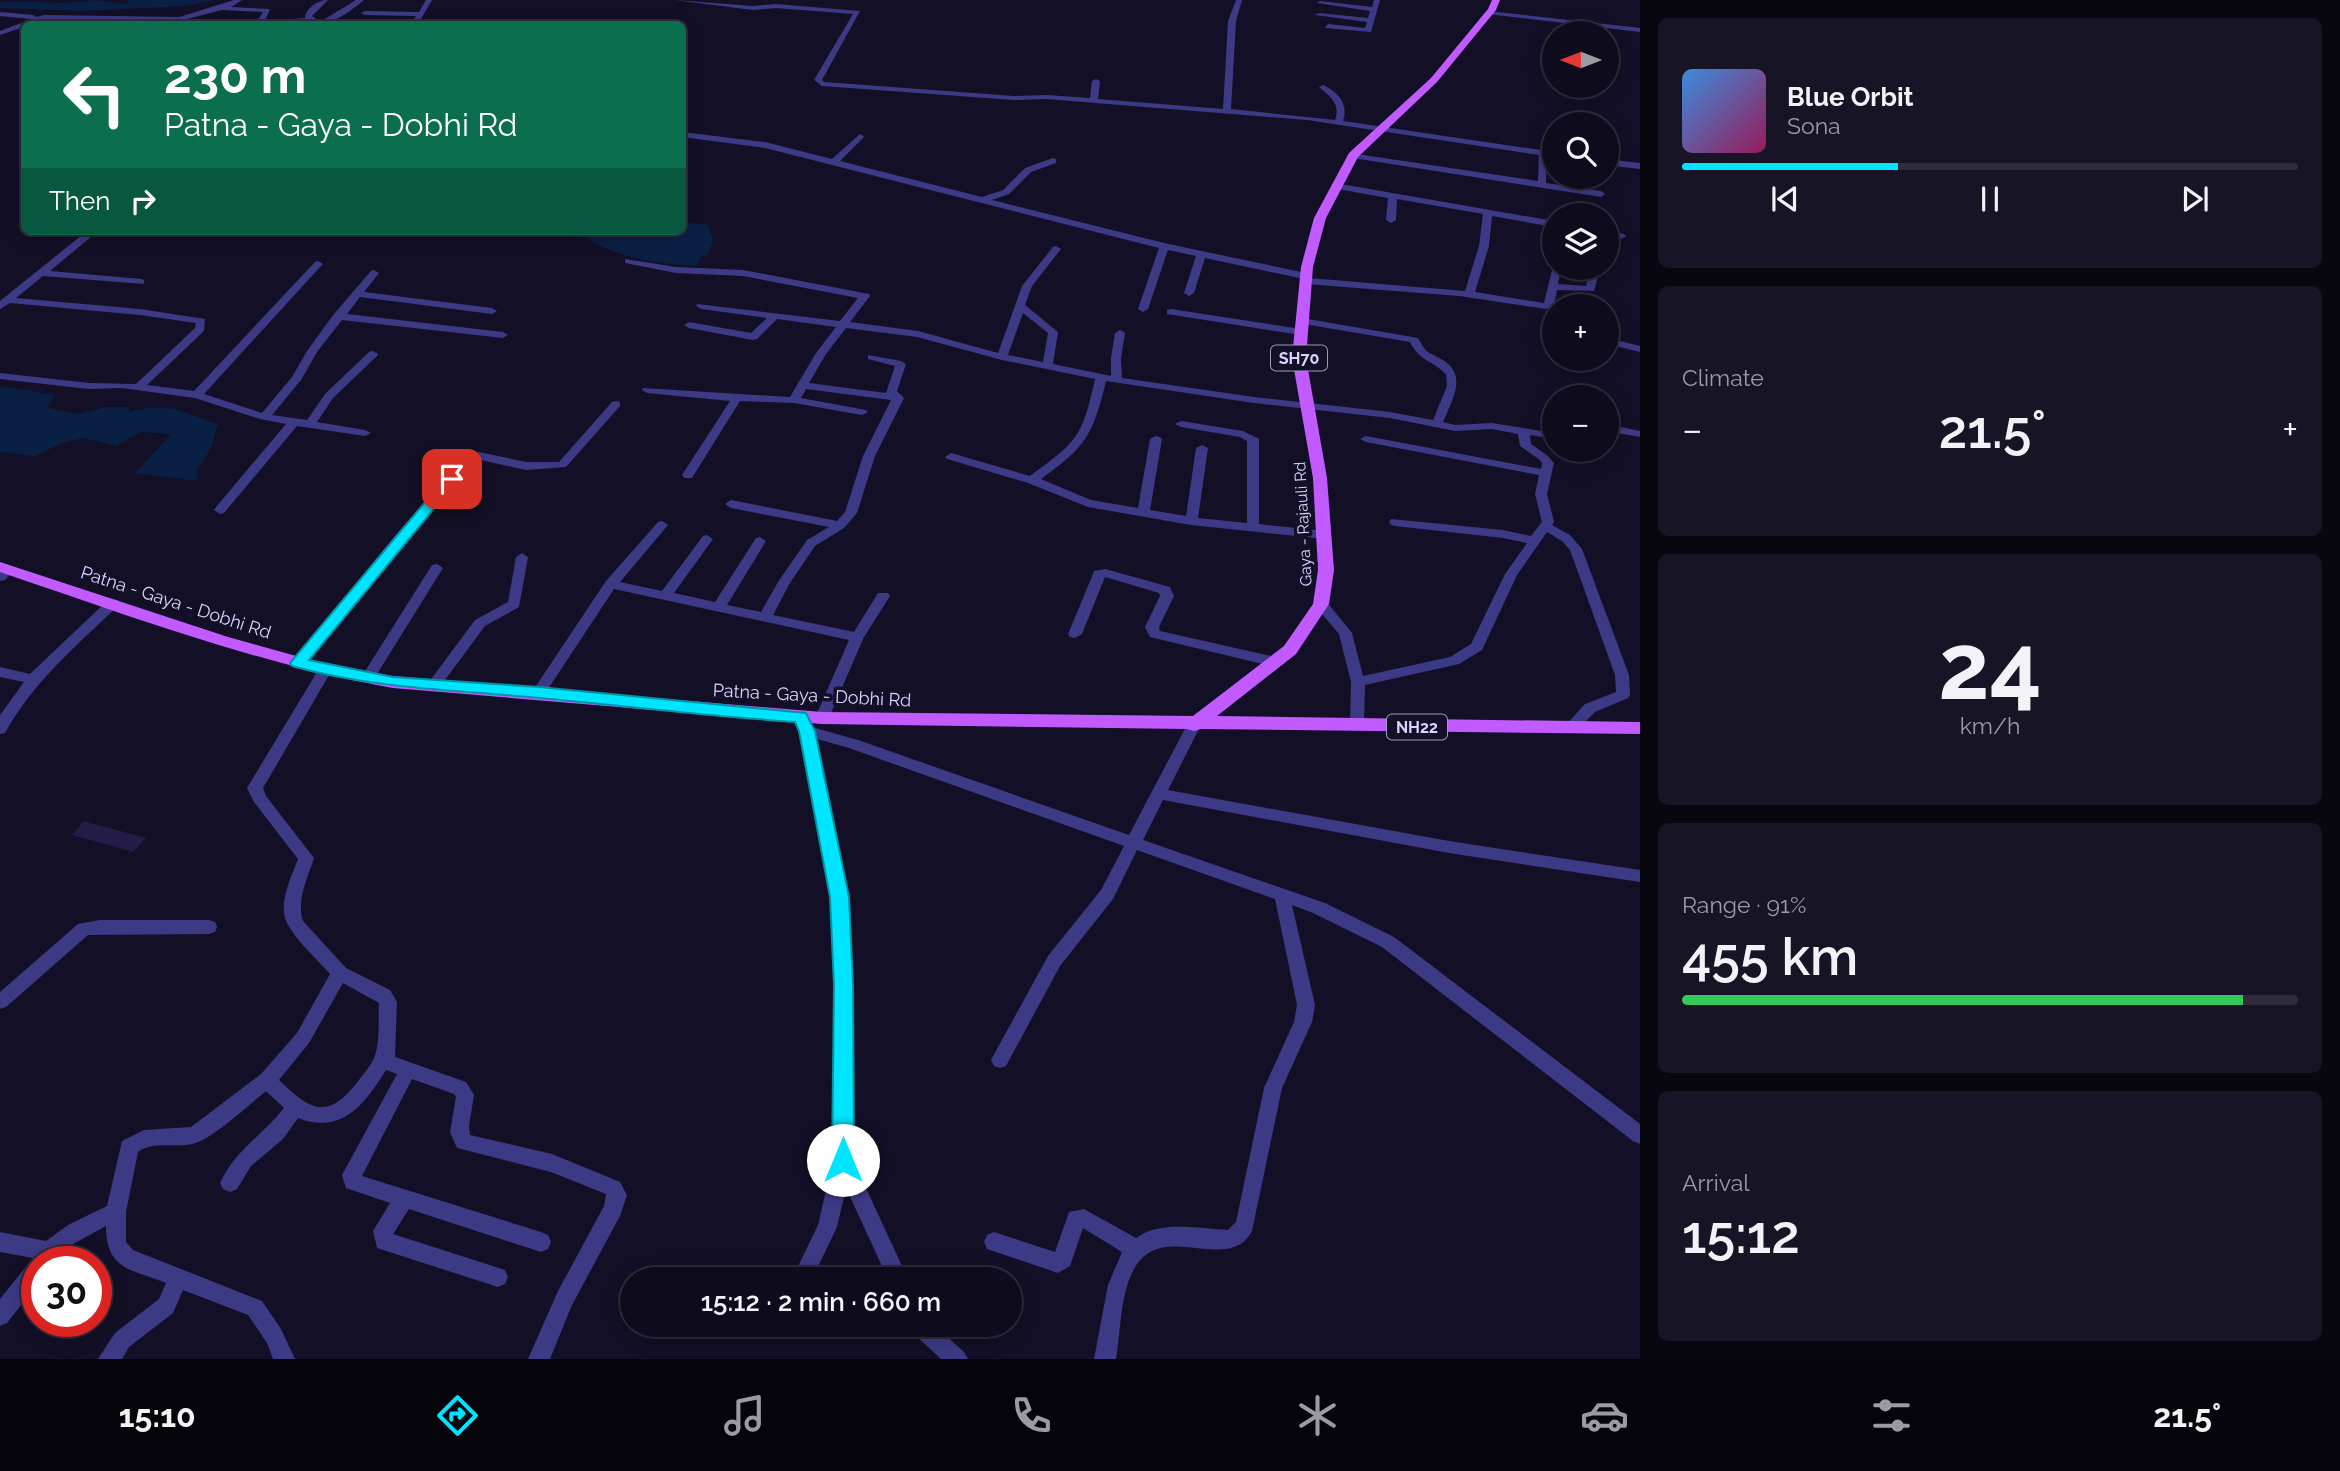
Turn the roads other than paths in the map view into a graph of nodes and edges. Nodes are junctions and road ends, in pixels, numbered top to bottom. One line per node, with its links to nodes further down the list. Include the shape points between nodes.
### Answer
1 (240, 0): 10 (street)
2 (325, 0): 18 (street, via 310,12)
3 (361, 0): 25 (street)
4 (429, 0): 15 (street)
5 (677, 0): 33 (street, via 858,12 818,80 822,84)
6 (1239, 0): 34 (street, via 1232,21)
7 (1377, 0): 11 (street)
8 (1496, 0): 13 (main road, Gaya - Rajauli Rd / SH70)
9 (1320, 4): 11 (street)
10 (217, 9): 22 (street); 23 (street, via 268,10)
11 (1374, 9): 19 (street)
12 (365, 13): 15 (street)
13 (1489, 13): 29 (street); 36 (main road, Gaya - Rajauli Rd / SH70, via 1434,80)
14 (0, 14): 17 (street)
15 (420, 14): 26 (street)
16 (1319, 15): 19 (street)
17 (37, 18): 20 (street); 21 (street)
18 (312, 20): 24 (street)
19 (1371, 20): 28 (street, via 1367,31)
20 (30, 21)
21 (139, 21)
22 (176, 21)
23 (262, 21)
24 (299, 21)
25 (327, 21)
26 (416, 21)
27 (21, 24): 30 (street)
28 (1328, 26)
29 (1640, 30)
30 (0, 33)
31 (1096, 81): 33 (street)
32 (1323, 87): 35 (street, via 1342,108)
33 (1094, 100): 34 (street)
34 (1227, 111): 35 (street)
35 (1337, 124): 36 (street)
36 (1380, 130): 39 (street); 40 (main road, Gaya - Rajauli Rd / SH70)
37 (686, 135): 41 (street, via 765,145)
38 (860, 136): 41 (street)
39 (1542, 154)
40 (1353, 155): 45 (street); 46 (main road, Gaya - Rajauli Rd / SH70)
41 (835, 161): 50 (street)
42 (1052, 161): 50 (street, via 1028,170 1006,192)
43 (1619, 164): 44 (street)
44 (1640, 166)
45 (1542, 185)
46 (1335, 186): 49 (street); 62 (main road, Gaya - Rajauli Rd / SH70, via 1314,231)
47 (1568, 189): 48 (street)
48 (1601, 194)
49 (1393, 196): 51 (street); 52 (street)
50 (983, 200): 55 (street)
51 (1488, 213): 53 (street); 69 (street, via 1484,246)
52 (1391, 220)
53 (1542, 222)
54 (88, 235): 60 (street)
55 (1164, 246): 57 (street); 73 (street)
56 (1056, 249): 72 (street, via 1029,281)
57 (1201, 255): 62 (street); 67 (street)
58 (628, 261): 78 (street, via 676,270 743,273 864,296)
59 (318, 264): 95 (street)
60 (43, 272): 65 (street); 70 (street)
61 (374, 273): 68 (street)
62 (1306, 279): 69 (street); 80 (main road, Gaya - Rajauli Rd / SH70)
63 (1553, 280): 66 (street)
64 (1592, 280): 66 (street, via 1590,289)
65 (141, 282)
66 (1552, 287): 69 (street, via 1546,306)
67 (1189, 293)
68 (356, 294): 74 (street); 76 (street)
69 (1469, 294)
70 (4, 303): 93 (street, via 201,321 200,329)
71 (701, 306): 77 (street)
72 (1020, 306): 87 (street); 88 (street, via 1054,332)
73 (1143, 309)
74 (492, 311)
75 (1171, 313): 80 (street)
76 (338, 316): 82 (street); 102 (street, via 297,378)
77 (773, 317): 78 (street); 79 (street, via 753,337)
78 (842, 324): 87 (street, via 918,334); 92 (street)
79 (689, 325)
80 (1302, 327): 100 (main road, Gaya - Rajauli Rd / SH70, via 1300,373); 106 (street, via 1413,340 1421,354 1451,373 1452,386)
81 (1120, 333): 91 (street)
82 (503, 335)
83 (1619, 344): 84 (street)
84 (1640, 349)
85 (373, 354): 104 (street, via 329,396)
86 (872, 357): 96 (street, via 901,364 891,392)
87 (1002, 358): 88 (street)
88 (1047, 367): 90 (street)
89 (0, 376): 93 (street)
90 (1101, 377): 91 (street); 118 (street, via 1080,440)
91 (1117, 380): 100 (street)
92 (803, 385): 96 (street); 98 (street)
93 (138, 388): 95 (street)
94 (647, 390): 97 (street)
95 (197, 396): 102 (street)
96 (896, 396): 124 (street, via 869,456 851,513)
97 (737, 398): 98 (street); 117 (street)
98 (794, 400): 101 (street)
99 (616, 404): 145 (street, via 562,465 532,466 472,457)
100 (1305, 405): 106 (street); 128 (main road, Gaya - Rajauli Rd / SH70, via 1317,455)
101 (862, 412)
102 (264, 417): 103 (street)
103 (295, 422): 104 (street); 120 (street)
104 (310, 424): 109 (street)
105 (1181, 424): 127 (street, via 1253,439)
106 (1437, 424): 108 (street)
107 (1619, 430): 111 (street)
108 (1523, 431): 110 (street); 116 (street, via 1526,446 1547,460)
109 (365, 433)
110 (1542, 434)
111 (1640, 434)
112 (1156, 439): 121 (street)
113 (1366, 439): 116 (street)
114 (1202, 448): 122 (street)
115 (951, 457): 118 (street)
116 (1545, 473): 126 (street, via 1541,494 1548,516)
117 (688, 475)
118 (1032, 480): 121 (street, via 1074,500)
119 (731, 504): 124 (street)
120 (219, 510)
121 (1143, 513): 122 (street)
122 (1191, 521): 127 (street)
123 (1395, 522): 131 (street)
124 (840, 524): 141 (street, via 811,543)
125 (662, 525): 135 (street)
126 (1545, 526): 131 (street); 157 (street, via 1576,549 1622,675 1623,695 1590,708)
127 (1253, 528): 128 (street)
128 (1324, 536): 139 (main road, Gaya - Rajauli Rd / SH70)
129 (707, 539): 136 (street)
130 (760, 541): 140 (street)
131 (1535, 541): 150 (street, via 1511,573 1477,647 1454,662)
132 (522, 557): 151 (street, via 514,604 480,624)
133 (437, 568): 148 (street)
134 (3, 571): 138 (main road, Patna - Gaya - Dobhi Rd / NH22)
135 (611, 584): 136 (street); 152 (street)
136 (666, 595): 140 (street)
137 (883, 596): 143 (street)
138 (113, 603): 145 (main road, Patna - Gaya - Dobhi Rd / NH22); 149 (street)
139 (1321, 604): 144 (main road, Gaya - Rajauli Rd / SH70, via 1301,636); 150 (street, via 1345,633)
140 (719, 607): 141 (street)
141 (766, 615): 143 (street)
142 (1075, 634): 144 (street, via 1099,574 1105,573 1165,590 1167,596 1152,627 1155,634)
143 (857, 637): 153 (street)
144 (1275, 662): 155 (main road, Gaya - Rajauli Rd / SH70)
145 (298, 663): 146 (main road, Patna - Gaya - Dobhi Rd / NH22)
146 (326, 670): 148 (main road, Patna - Gaya - Dobhi Rd / NH22); 165 (street, via 255,788 306,858 293,898 296,924)
147 (0, 672): 149 (street)
148 (367, 679): 151 (main road, Patna - Gaya - Dobhi Rd / NH22)
149 (34, 680): 159 (street)
150 (1358, 682): 156 (street)
151 (434, 685): 152 (main road, Patna - Gaya - Dobhi Rd / NH22)
152 (539, 692): 154 (main road, Patna - Gaya - Dobhi Rd / NH22)
153 (822, 718): 154 (main road, Patna - Gaya - Dobhi Rd / NH22); 155 (main road, Patna - Gaya - Dobhi Rd / NH22)
154 (804, 724): 161 (street); 173 (street, via 840,897)
155 (1194, 725): 156 (main road, Patna - Gaya - Dobhi Rd / NH22); 160 (street)
156 (1357, 726): 157 (main road, Patna - Gaya - Dobhi Rd / NH22)
157 (1571, 727): 158 (main road, Patna - Gaya - Dobhi Rd / NH22)
158 (1640, 728)
159 (0, 729)
160 (1159, 794): 161 (street); 162 (street, via 1449,847)
161 (1133, 842): 163 (street); 168 (street, via 1107,894 1054,961)
162 (1640, 876)
163 (1282, 895): 172 (street, via 1388,942); 181 (street, via 1306,1005 1273,1088 1245,1224 1239,1235 1229,1240 1162,1237)
164 (209, 927): 166 (street, via 84,929)
165 (341, 973): 167 (street, via 384,995 388,1002); 170 (street, via 303,1038)
166 (0, 1002)
167 (385, 1056): 169 (street, via 389,1063); 171 (street, via 363,1090 335,1114 319,1117)
168 (1000, 1060)
169 (408, 1070): 175 (street, via 351,1180); 192 (street, via 460,1088 465,1096 459,1128 464,1142 552,1163 613,1188 617,1195)
170 (267, 1080): 171 (street); 176 (street, via 196,1134 136,1140 125,1160)
171 (296, 1107): 174 (street, via 276,1133 244,1160)
172 (1640, 1135)
173 (843, 1160): 183 (street, via 827,1227); 184 (street)
174 (230, 1183)
175 (404, 1199): 178 (street); 185 (street, via 383,1231 383,1241)
176 (116, 1212): 180 (street); 186 (street, via 120,1251)
177 (0, 1242): 182 (street)
178 (541, 1242)
179 (994, 1242): 181 (street, via 1058,1263 1076,1219 1084,1217)
180 (56, 1246)
181 (1136, 1248): 194 (street, via 1114,1298)
182 (21, 1249)
183 (808, 1267)
184 (892, 1267)
185 (498, 1277)
186 (177, 1278): 190 (street, via 166,1306 122,1340); 191 (street, via 255,1308)
187 (21, 1289): 188 (street)
188 (0, 1316)
189 (932, 1337): 193 (street)
190 (109, 1359)
191 (284, 1359)
192 (539, 1359)
193 (957, 1359)
194 (1105, 1359)

